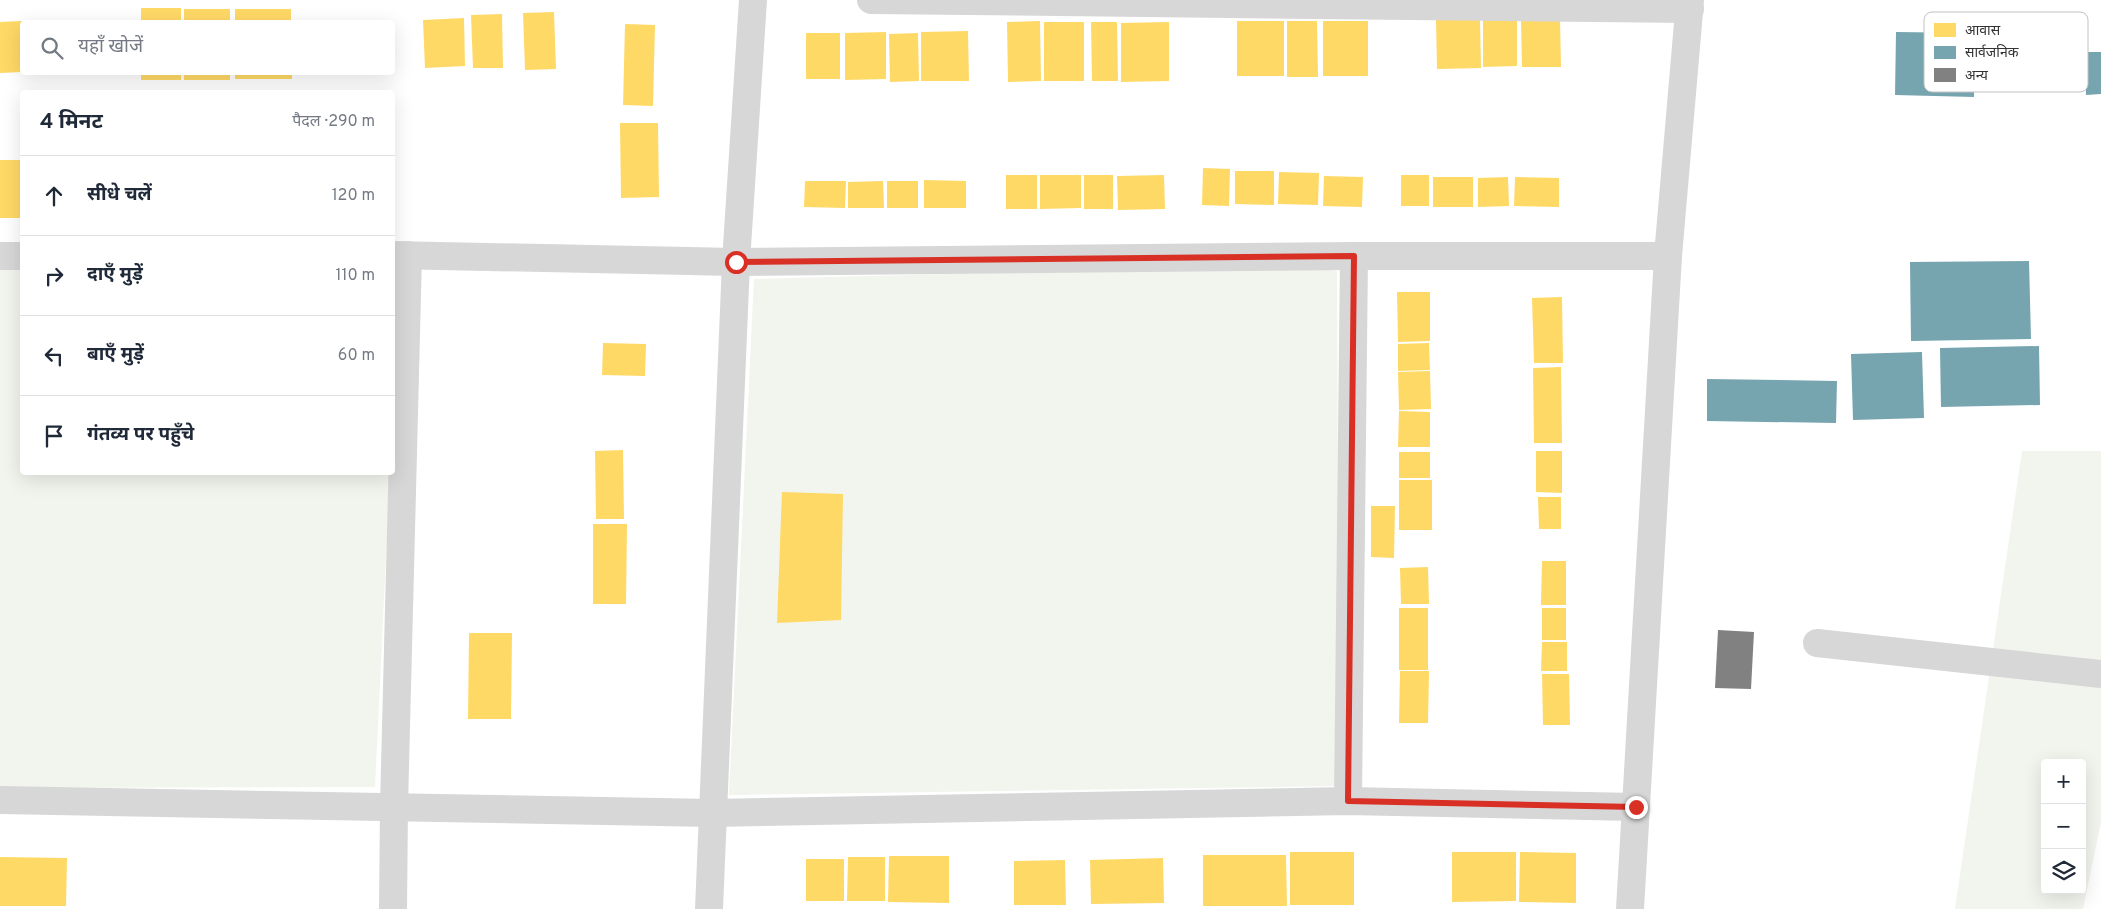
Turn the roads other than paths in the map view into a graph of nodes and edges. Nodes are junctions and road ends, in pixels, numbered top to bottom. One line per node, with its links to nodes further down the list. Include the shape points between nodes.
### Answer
1 (753, 0): 9 (street)
2 (871, 0): 3 (street)
3 (1690, 4): 8 (street)
4 (400, 255): 9 (street); 14 (street)
5 (0, 256): 6 (street)
6 (20, 256)
7 (1354, 256): 8 (street); 9 (street); 13 (street)
8 (1668, 256): 15 (street)
9 (736, 262): 16 (street)
10 (1817, 643): 11 (street)
11 (2101, 674)
12 (0, 800): 14 (street)
13 (1348, 801): 15 (street); 16 (street)
14 (394, 806): 16 (street); 17 (street)
15 (1636, 807): 19 (street)
16 (712, 813): 18 (street)
17 (393, 909)
18 (709, 909)
19 (1630, 909)

